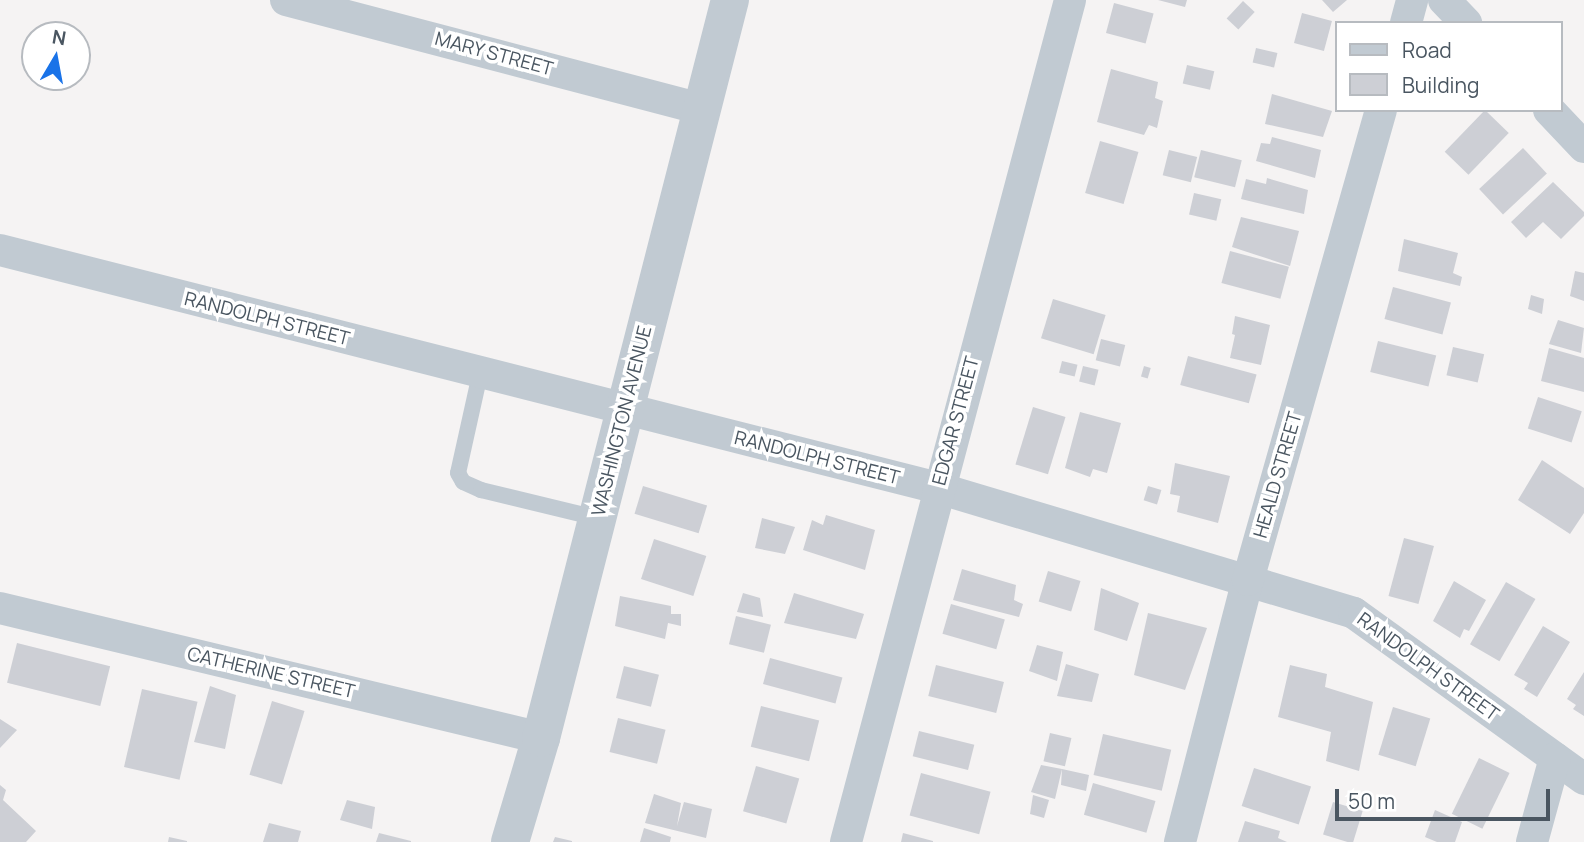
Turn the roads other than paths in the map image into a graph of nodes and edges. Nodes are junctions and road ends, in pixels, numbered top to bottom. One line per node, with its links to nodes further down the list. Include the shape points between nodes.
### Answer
1 (286, 0): 8 (street, MARY STREET)
2 (730, 0): 8 (street, WASHINGTON AVENUE)
3 (1070, 0): 15 (street, EDGAR STREET)
4 (1412, 0): 6 (street)
5 (1444, 0): 7 (street)
6 (1407, 21)
7 (1464, 21)
8 (702, 109): 14 (street, WASHINGTON AVENUE)
9 (1380, 112): 17 (street, HEALD STREET)
10 (1551, 112): 11 (street)
11 (1584, 147)
12 (0, 250): 13 (street, RANDOLPH STREET)
13 (480, 374): 14 (street, RANDOLPH STREET); 16 (lane, via 458,473 463,482)
14 (624, 411): 15 (street, RANDOLPH STREET); 16 (street, WASHINGTON AVENUE)
15 (938, 488): 17 (street, RANDOLPH STREET); 23 (street, EDGAR STREET)
16 (597, 518): 19 (street, WASHINGTON AVENUE)
17 (1248, 580): 20 (street, RANDOLPH STREET, via 1354,613); 24 (street, HEALD STREET)
18 (0, 608): 19 (street, CATHERINE STREET)
19 (541, 738): 22 (street, WASHINGTON AVENUE)
20 (1555, 758): 21 (street, RANDOLPH STREET); 25 (street)
21 (1584, 779)
22 (510, 842)
23 (846, 842)
24 (1180, 842)
25 (1532, 842)

